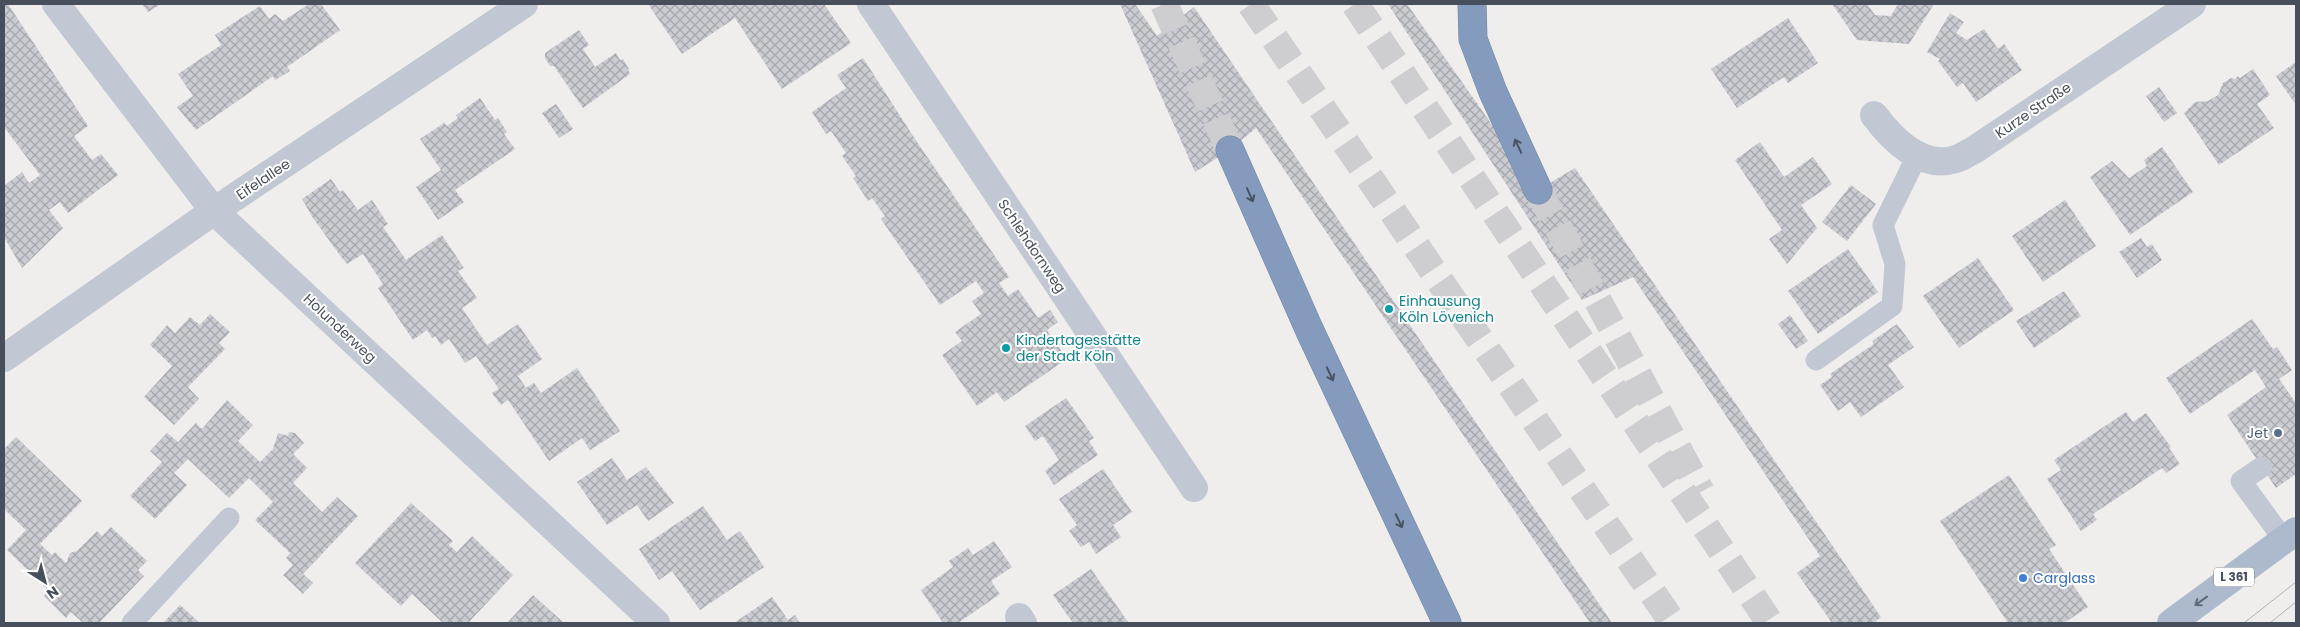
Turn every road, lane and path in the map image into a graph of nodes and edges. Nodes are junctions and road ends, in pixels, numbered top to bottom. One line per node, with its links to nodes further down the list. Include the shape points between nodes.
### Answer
1 (56, 4): 10 (street, Holunderweg)
2 (524, 4): 10 (street, Eifelallee)
3 (871, 4): 14 (street, Schlehdornweg)
4 (1472, 4): 9 (highway, one-way to 4, via 1493,92 1473,39)
5 (2192, 4): 8 (street, Kurze Straße, via 1974,150 1955,159 1935,161)
6 (1874, 115): 8 (street, Kurze Straße, via 1906,149)
7 (1230, 150): 19 (highway, one-way to 19, via 1309,330)
8 (1918, 154): 12 (lane, via 1883,225 1895,264 1892,306)
9 (1538, 190)
10 (214, 211): 11 (street, Eifelallee); 18 (street, Holunderweg)
11 (4, 358)
12 (1816, 360)
13 (2262, 467): 16 (lane, via 2241,481)
14 (1194, 488)
15 (229, 518): 17 (lane)
16 (2290, 536): 20 (main road, L 361, one-way to 20)
17 (132, 623)
18 (656, 623)
19 (1448, 623)
20 (2171, 623)

